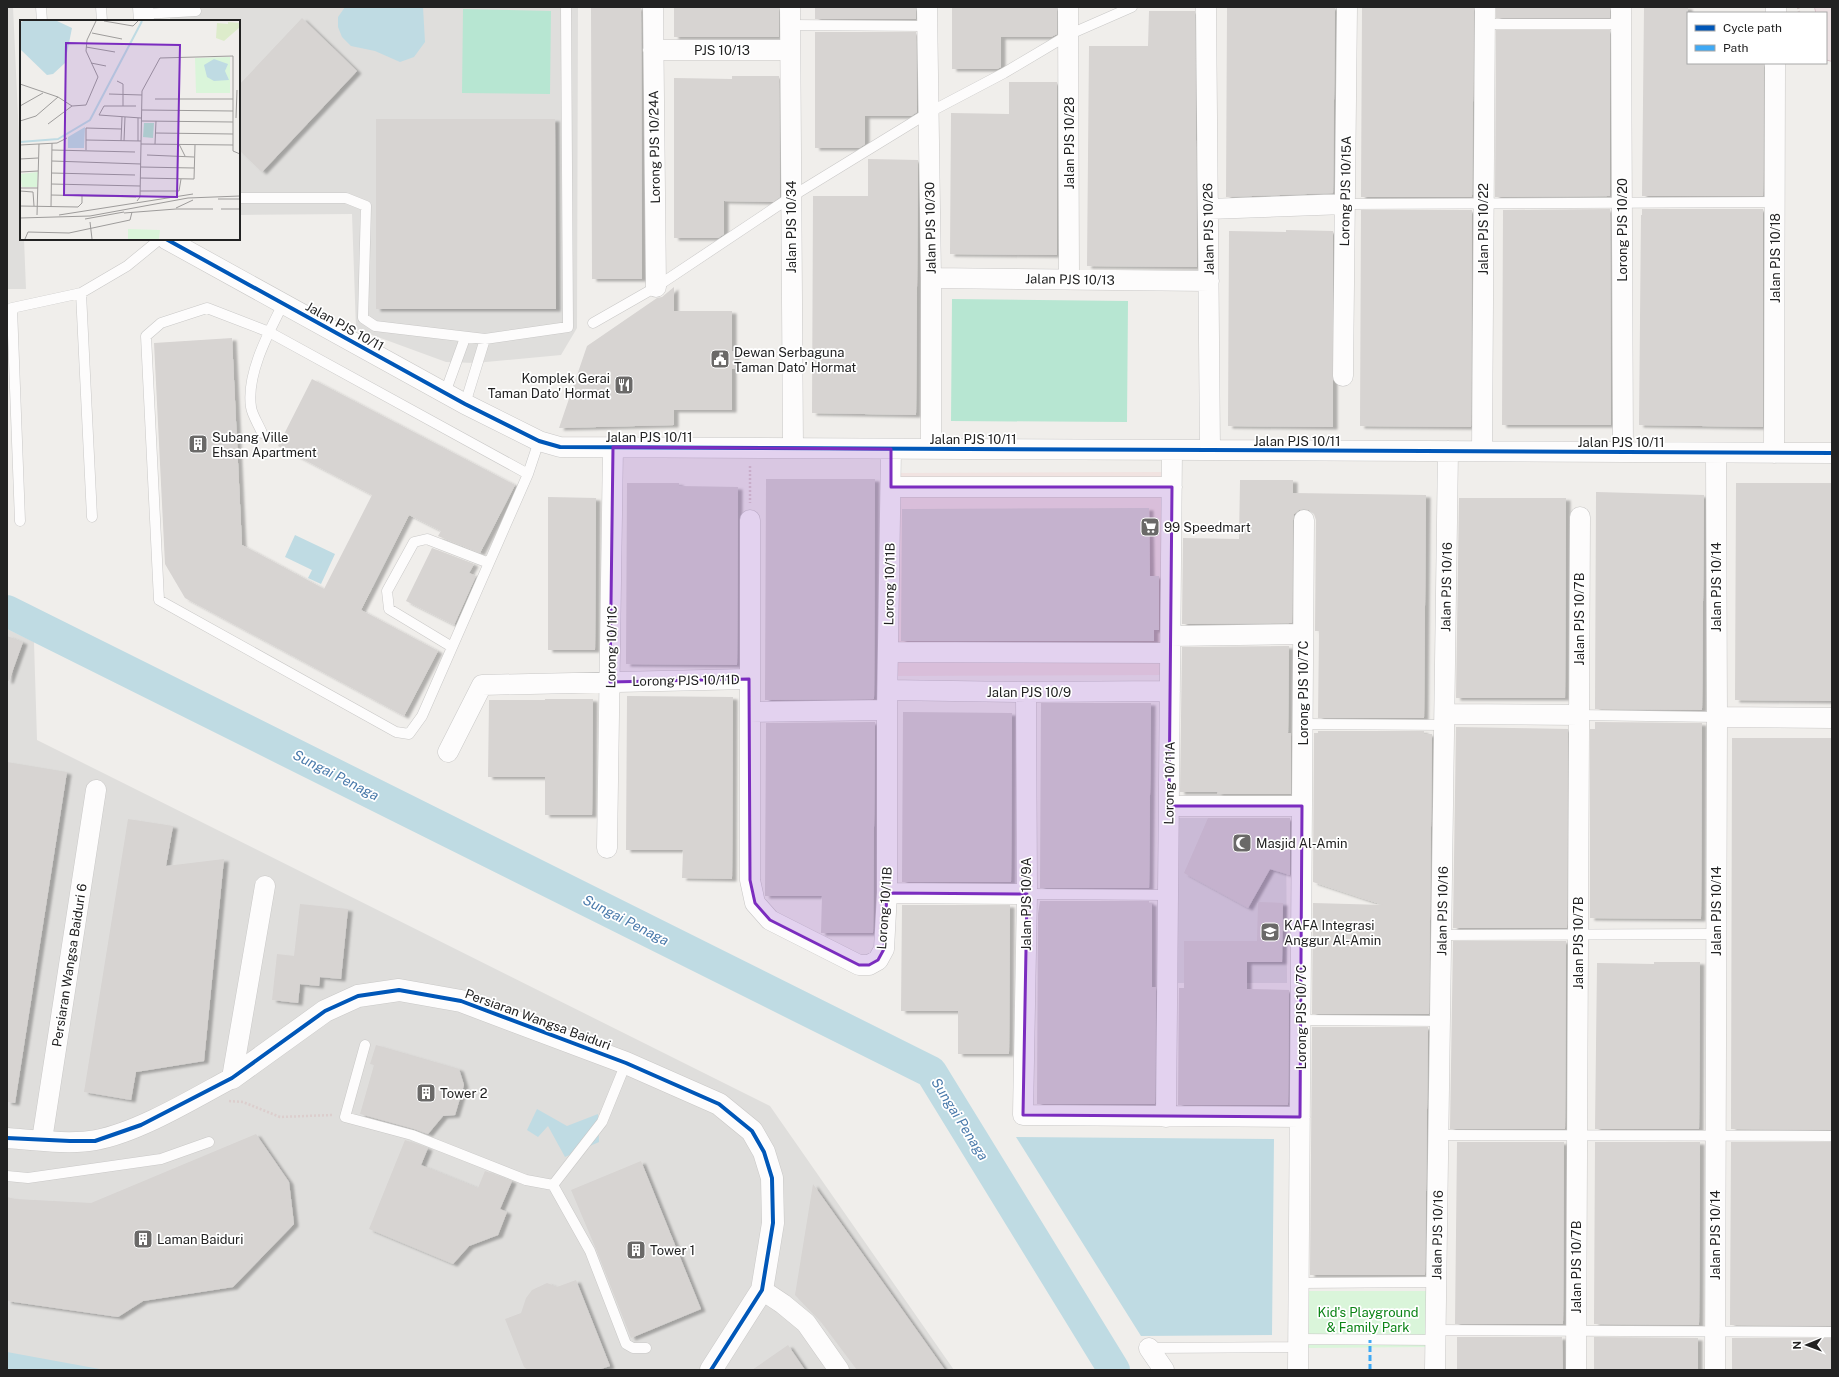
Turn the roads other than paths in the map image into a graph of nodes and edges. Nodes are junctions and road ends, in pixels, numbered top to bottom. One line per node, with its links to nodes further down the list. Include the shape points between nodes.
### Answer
1 (41, 7): 16 (lane)
2 (101, 7): 17 (lane)
3 (566, 7): 44 (lane, via 568,327)
4 (653, 7): 20 (street, Lorong PJS 10/24A)
5 (1068, 7): 19 (street, Jalan PJS 10/28)
6 (1132, 7): 19 (lane)
7 (1206, 7): 31 (street, Jalan PJS 10/26)
8 (1347, 7): 29 (street, Lorong PJS 10/15A)
9 (196, 9): 10 (lane); 18 (lane)
10 (143, 14)
11 (1827, 14): 22 (highway)
12 (1621, 15): 14 (lane); 28 (street, Lorong PJS 10/20)
13 (790, 16): 15 (lane); 21 (street, Jalan PJS 10/34)
14 (1485, 16): 30 (street, Jalan PJS 10/22)
15 (927, 17): 24 (street, Jalan PJS 10/30)
16 (42, 20)
17 (102, 20)
18 (196, 20)
19 (1068, 35): 24 (lane); 35 (street, Jalan PJS 10/28)
20 (653, 50): 21 (street, PJS 10/13); 37 (street, Lorong PJS 10/24A)
21 (790, 50): 26 (street, Jalan PJS 10/34)
22 (1832, 50)
23 (1775, 64): 27 (street, Jalan PJS 10/18)
24 (928, 114): 26 (lane); 34 (street, Jalan PJS 10/30)
25 (240, 198): 43 (lane, via 346,198 366,206 363,318 376,326)
26 (791, 198): 37 (lane); 51 (street, Jalan PJS 10/34)
27 (1775, 202): 28 (lane); 60 (street, Jalan PJS 10/18)
28 (1622, 203): 30 (lane); 58 (street, Lorong PJS 10/20)
29 (1345, 204): 30 (lane); 31 (street); 45 (street, Lorong PJS 10/15A)
30 (1484, 204): 57 (street, Jalan PJS 10/22)
31 (1208, 209): 36 (street, Jalan PJS 10/26)
32 (159, 240): 38 (lane, via 127,266)
33 (168, 240): 39 (street, Jalan PJS 10/11)
34 (931, 278): 35 (street, Jalan PJS 10/13); 53 (street, Jalan PJS 10/30)
35 (1069, 278): 36 (street, Jalan PJS 10/13)
36 (1209, 281): 55 (street, Jalan PJS 10/26)
37 (656, 287): 41 (lane)
38 (81, 293): 40 (lane); 65 (lane)
39 (283, 304): 42 (lane); 46 (street, Jalan PJS 10/11)
40 (9, 309): 69 (lane)
41 (593, 323)
42 (269, 332): 48 (lane, via 252,381 251,407); 62 (lane); 73 (lane, via 207,308 160,323 146,336 159,600 396,732 410,734 422,716)
43 (465, 338): 44 (lane); 46 (lane)
44 (485, 339): 47 (lane)
45 (1343, 376)
46 (445, 393): 47 (street, Jalan PJS 10/11)
47 (464, 404): 49 (street, Jalan PJS 10/11)
48 (262, 432)
49 (539, 441): 50 (street, Jalan PJS 10/11, via 560,447); 62 (lane)
50 (614, 447): 51 (street, Jalan PJS 10/11); 76 (street, Lorong 10/11C)
51 (793, 448): 52 (street, Jalan PJS 10/11)
52 (891, 449): 53 (street, Jalan PJS 10/11); 63 (street, Lorong 10/11B)
53 (930, 449): 54 (street, Jalan PJS 10/11)
54 (1172, 450): 55 (street, Jalan PJS 10/11); 64 (street, Lorong 10/11A)
55 (1210, 450): 56 (street, Jalan PJS 10/11)
56 (1448, 451): 57 (street, Jalan PJS 10/11); 85 (street, Jalan PJS 10/16)
57 (1482, 451): 58 (street, Jalan PJS 10/11)
58 (1623, 452): 59 (street, Jalan PJS 10/11)
59 (1716, 453): 60 (street, Jalan PJS 10/11); 83 (street, Jalan PJS 10/14)
60 (1774, 453): 61 (street, Jalan PJS 10/11)
61 (1832, 453)
62 (528, 474): 70 (lane)
63 (891, 487): 64 (street); 74 (street, Lorong 10/11B)
64 (1172, 487): 72 (street, Lorong 10/11A)
65 (92, 517)
66 (1580, 517): 82 (street, Jalan PJS 10/7B)
67 (750, 520): 75 (street, Lorong 10/11B)
68 (1304, 520): 71 (street, Lorong PJS 10/7C)
69 (20, 521)
70 (489, 563): 73 (lane); 73 (lane, via 427,539 414,542 387,591 389,609)
71 (1303, 634): 72 (street); 86 (street, Lorong PJS 10/7C)
72 (1170, 645): 74 (street); 78 (street, Lorong 10/11A)
73 (452, 647)
74 (888, 652): 77 (street, Lorong 10/11B)
75 (750, 679): 76 (street, Lorong PJS 10/11D); 81 (street, Lorong 10/11B)
76 (610, 682): 87 (street, Lorong PJS 10/11D, via 482,685); 91 (street, Lorong 10/11C)
77 (888, 690): 79 (street, Jalan PJS 10/9); 80 (street, Lorong 10/11B)
78 (1170, 691): 79 (street, Jalan PJS 10/9); 89 (street, Lorong 10/11A)
79 (1026, 692): 94 (street, Jalan PJS 10/9A)
80 (887, 710): 81 (street); 93 (street, Lorong 10/11B)
81 (750, 712): 93 (street, Lorong 10/11B, via 750,880 755,904 770,920 859,965 869,965 878,960 884,949)
82 (1579, 715): 83 (lane); 85 (street); 96 (street, Jalan PJS 10/7B)
83 (1717, 717): 84 (street); 97 (street, Jalan PJS 10/14)
84 (1832, 718)
85 (1445, 719): 86 (lane); 98 (street, Jalan PJS 10/16)
86 (1303, 724): 90 (street, Lorong PJS 10/7C)
87 (448, 752)
88 (96, 790): 111 (street, Persiaran Wangsa Baiduri 6)
89 (1169, 806): 90 (street); 95 (street, Lorong 10/11A)
90 (1302, 806): 99 (street, Lorong PJS 10/7C)
91 (608, 848)
92 (264, 886): 103 (street)
93 (887, 893): 94 (street)
94 (1027, 894): 95 (lane); 104 (street, Jalan PJS 10/9A, via 1023,1115)
95 (1168, 895): 104 (street, Lorong 10/11A)
96 (1578, 934): 97 (lane); 98 (lane); 107 (street, Jalan PJS 10/7B)
97 (1715, 934): 108 (street, Jalan PJS 10/14)
98 (1442, 935): 100 (street, Jalan PJS 10/16)
99 (1301, 1020): 100 (lane); 105 (street, Lorong PJS 10/7C)
100 (1441, 1021): 106 (street, Jalan PJS 10/16)
101 (365, 1045): 114 (lane, via 345,1117 412,1135 526,1180)
102 (626, 1063): 103 (street, Persiaran Wangsa Baiduri, via 461,1001 399,990 358,996 325,1011); 114 (lane, via 602,1122); 117 (street, Persiaran Wangsa Baiduri, via 719,1104 752,1130 764,1152 772,1178 773,1223)
103 (232, 1078): 111 (street, Persiaran Wangsa Baiduri, via 141,1125 95,1140)
104 (1166, 1116): 105 (street)
105 (1300, 1117): 116 (street, Lorong PJS 10/7C)
106 (1439, 1135): 107 (lane); 115 (street, Jalan PJS 10/16)
107 (1577, 1135): 108 (lane); 118 (street, Jalan PJS 10/7B)
108 (1715, 1135): 109 (lane); 119 (street, Jalan PJS 10/14)
109 (1832, 1136)
110 (7, 1138): 111 (street, Persiaran Wangsa Baiduri)
111 (42, 1140)
112 (209, 1142): 113 (lane, via 161,1159 28,1178)
113 (7, 1176)
114 (553, 1185): 123 (lane, via 590,1251 626,1344 633,1348)
115 (1437, 1282): 116 (lane); 121 (street, Jalan PJS 10/16)
116 (1299, 1283): 122 (street, Lorong PJS 10/7C)
117 (762, 1290): 125 (street, Persiaran Wangsa Baiduri); 126 (street, via 806,1323)
118 (1576, 1331): 119 (lane); 121 (lane); 130 (street, Jalan PJS 10/7B)
119 (1715, 1332): 120 (lane); 131 (street, Jalan PJS 10/14)
120 (1832, 1332)
121 (1436, 1335): 122 (lane); 129 (street, Jalan PJS 10/16)
122 (1298, 1343): 124 (lane); 128 (street, Lorong PJS 10/7C)
123 (646, 1348)
124 (1149, 1348): 127 (street)
125 (710, 1370)
126 (839, 1370)
127 (1164, 1370)
128 (1298, 1370)
129 (1435, 1370)
130 (1576, 1370)
131 (1715, 1370)

